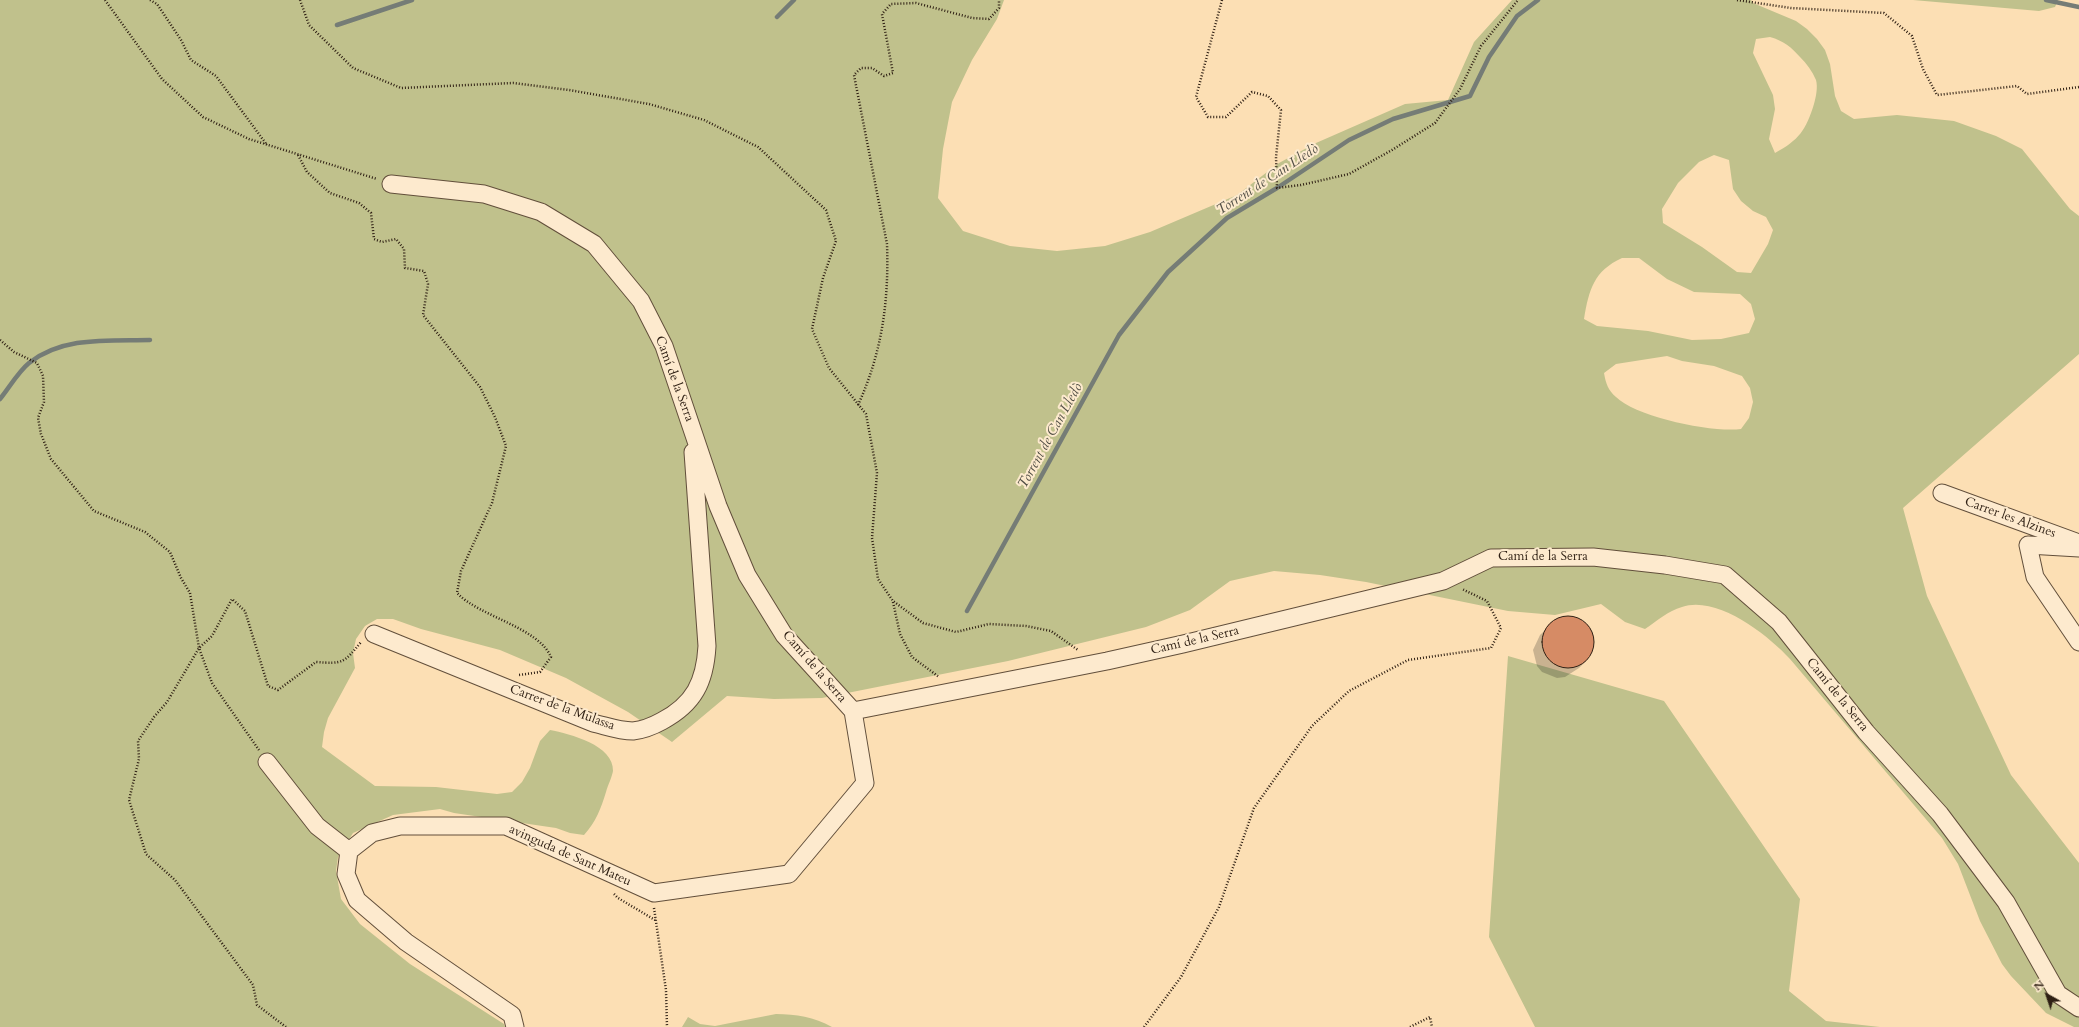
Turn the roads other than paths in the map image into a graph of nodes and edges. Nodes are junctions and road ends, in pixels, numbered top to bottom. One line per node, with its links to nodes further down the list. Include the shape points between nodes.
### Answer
1 (391, 184): 2 (street, Camí de la Serra, via 484,194 541,212 594,244 642,301 664,346)
2 (691, 427): 6 (street, Carrer de la Mulassa, via 707,646 704,673 691,699 676,713 643,729 618,730 593,723); 8 (street, Camí de la Serra, via 718,506 747,575 784,635)
3 (1942, 493): 4 (street, Carrer les Alzines)
4 (2079, 543)
5 (2079, 548): 7 (street, via 2028,545 2035,577)
6 (374, 634)
7 (2079, 642)
8 (853, 711): 10 (street, avinguda de Sant Mateu, via 865,783 789,874 654,893 506,826 400,826 372,833); 11 (street, Camí de la Serra, via 1107,661 1443,581 1491,558 1593,557 1725,575 1779,622 1866,732 1940,814 2006,902 2058,994)
9 (267, 762): 10 (street, via 317,826)
10 (349, 851): 12 (street, via 346,874 357,900 406,942 512,1015)
11 (2079, 1008)
12 (515, 1027)

